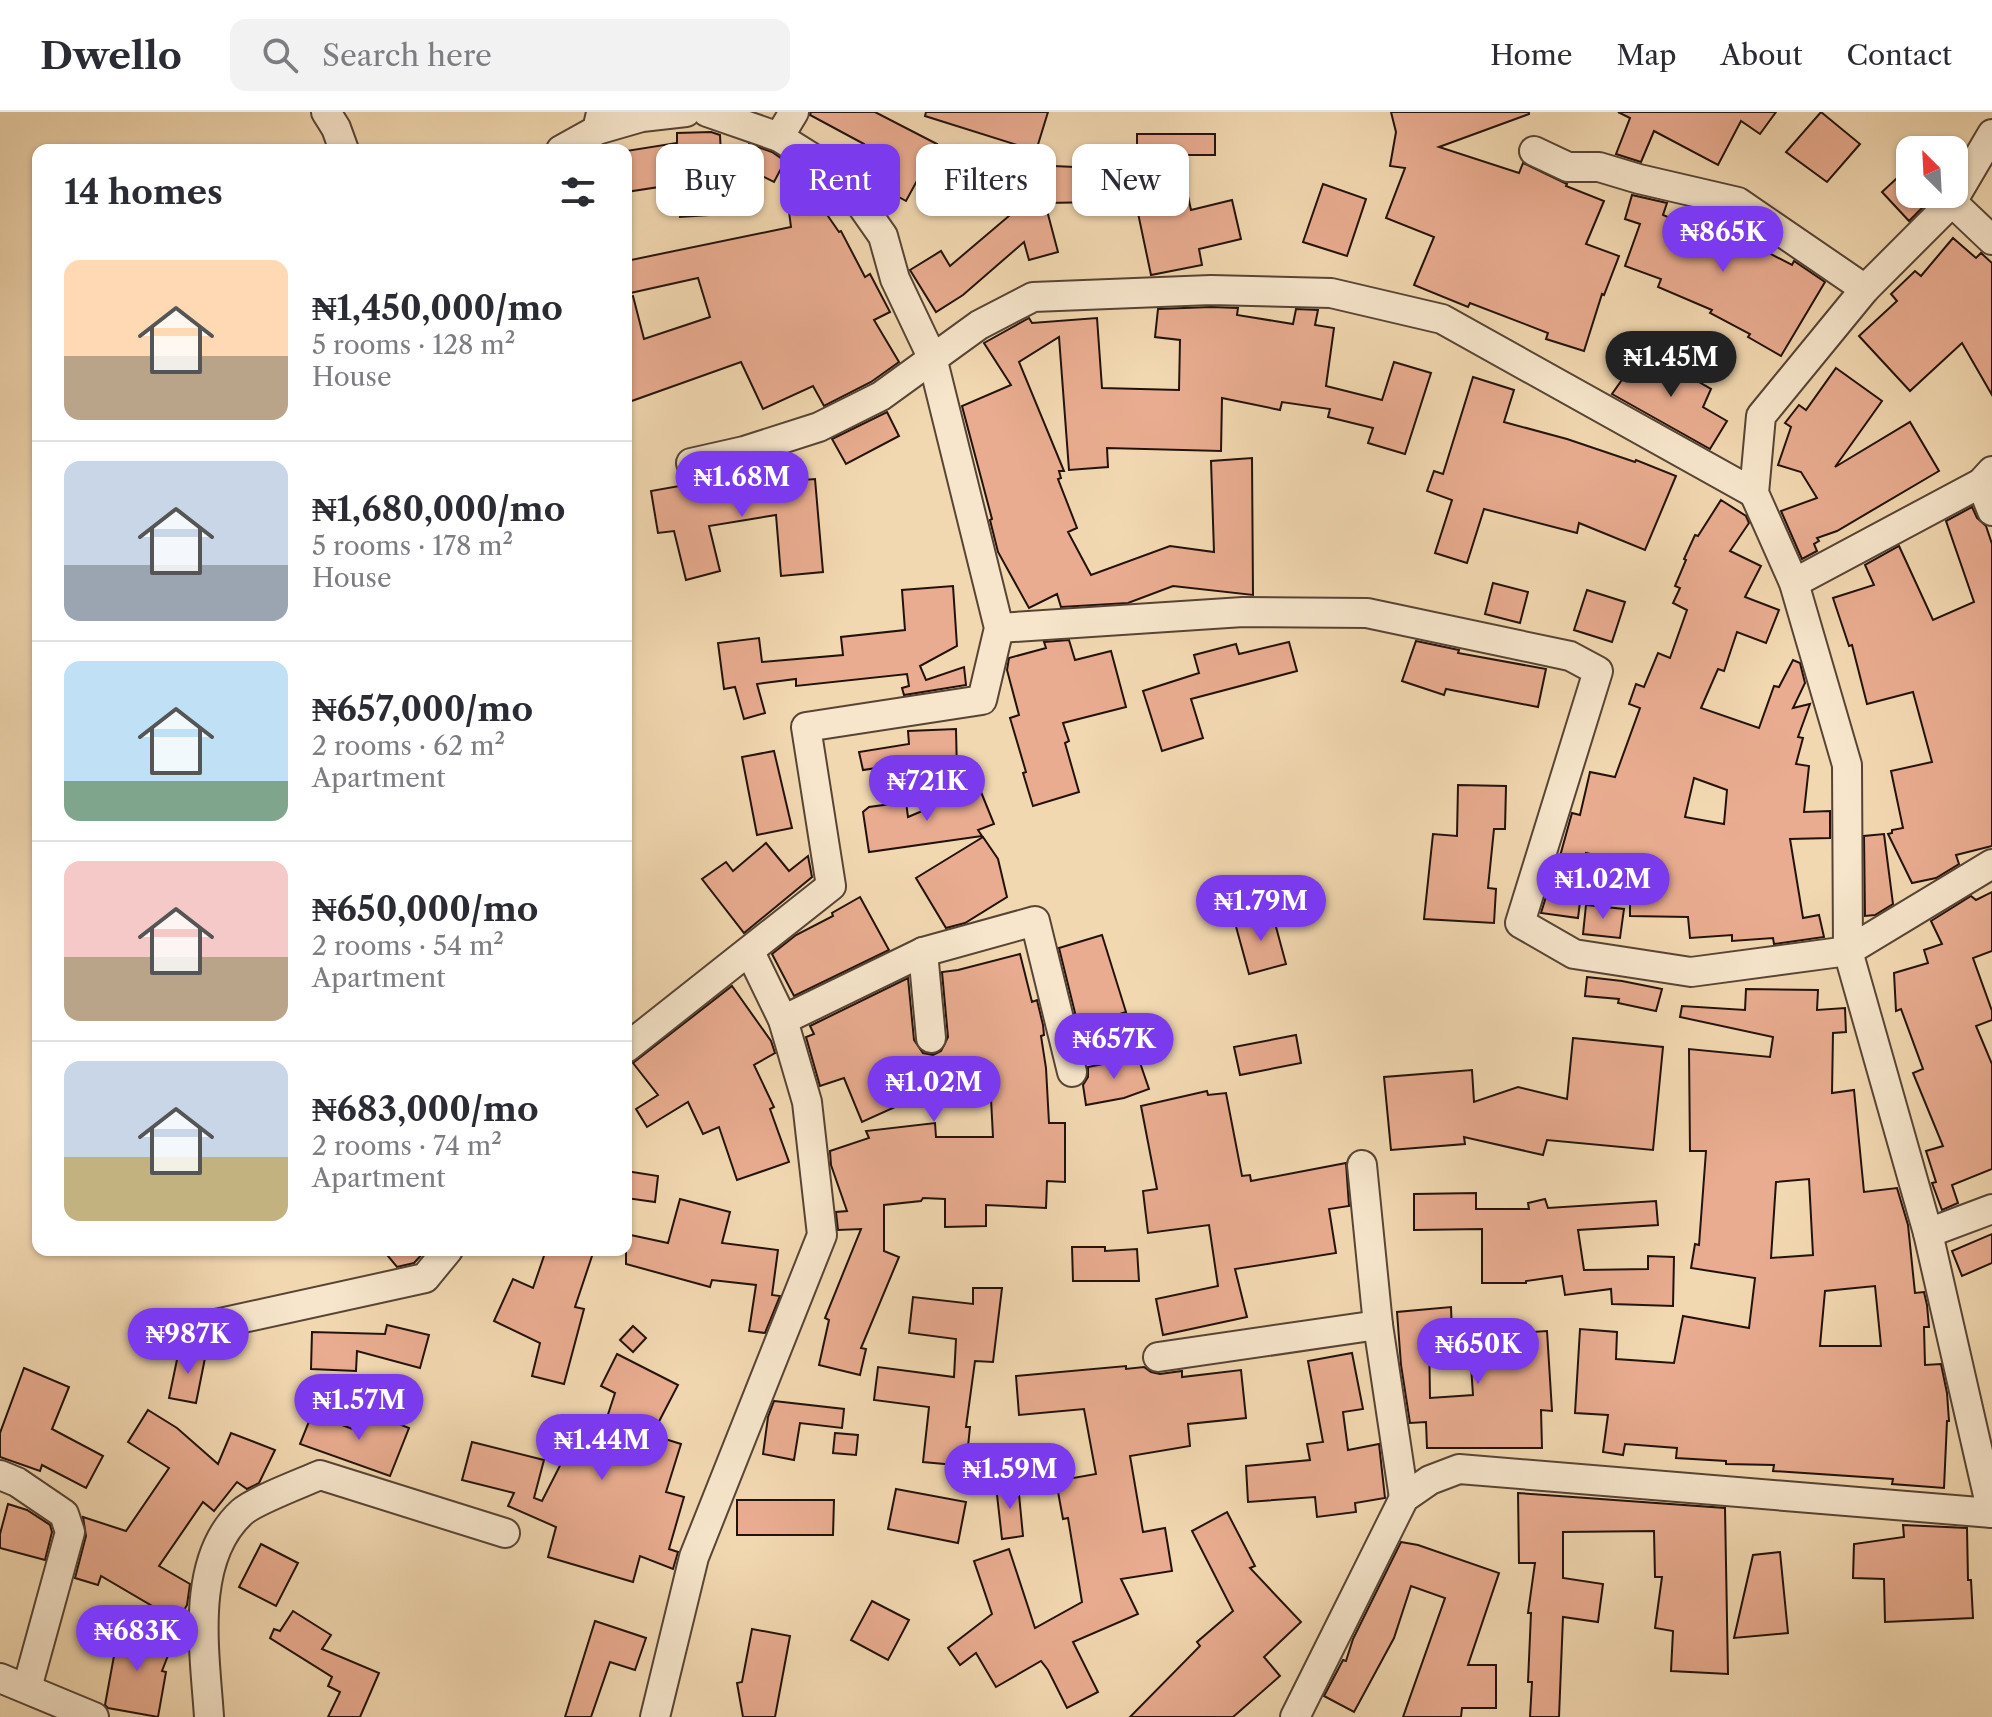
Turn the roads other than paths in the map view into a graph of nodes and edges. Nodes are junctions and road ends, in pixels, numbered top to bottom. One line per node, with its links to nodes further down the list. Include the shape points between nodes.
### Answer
1 (326, 112): 8 (street)
2 (686, 112): 5 (street)
3 (707, 112): 7 (street)
4 (794, 112): 7 (street)
5 (599, 121): 9 (street)
6 (1992, 134): 11 (street)
7 (779, 137): 16 (street, via 841,176 858,200 883,236 895,279)
8 (342, 144)
9 (569, 144)
10 (1534, 151): 15 (street, via 1568,167 1599,167 1738,202)
11 (1968, 175)
12 (1946, 208): 15 (street)
13 (1958, 208): 14 (street)
14 (1992, 240)
15 (1865, 289): 19 (street, via 1761,416)
16 (932, 357): 17 (street, via 881,396 819,427); 19 (street, via 1033,297 1211,290 1331,293 1442,319); 22 (street)
17 (691, 463)
18 (1986, 477): 20 (street); 21 (street)
19 (1754, 493): 21 (street)
20 (1992, 511)
21 (1794, 583): 24 (street, via 1847,765)
22 (999, 628): 24 (street, via 1243,612 1367,613 1570,656 1598,671 1520,923 1574,954 1691,972); 25 (street, via 982,700 806,727 831,886)
23 (1992, 864): 24 (street)
24 (1848, 951): 33 (street)
25 (750, 952): 27 (street); 29 (street)
26 (923, 952): 27 (street); 28 (street); 30 (street, via 1035,921)
27 (783, 1020): 46 (street, via 807,1102 822,1235 694,1557)
28 (931, 1038)
29 (632, 1043)
30 (1072, 1072)
31 (1362, 1165): 35 (street)
32 (1992, 1209): 33 (street)
33 (1928, 1233): 40 (street)
34 (443, 1256): 36 (street, via 425,1278)
35 (1378, 1325): 37 (street); 39 (street)
36 (175, 1333)
37 (1158, 1357)
38 (0, 1475): 43 (street, via 64,1514 70,1532)
39 (1404, 1498): 40 (street, via 1459,1469); 47 (street)
40 (1992, 1513)
41 (505, 1533): 45 (street, via 320,1475 243,1510 221,1538 208,1578 203,1616)
42 (0, 1678): 43 (street)
43 (27, 1688): 44 (street)
44 (94, 1717)
45 (209, 1717)
46 (655, 1717)
47 (1295, 1717)

